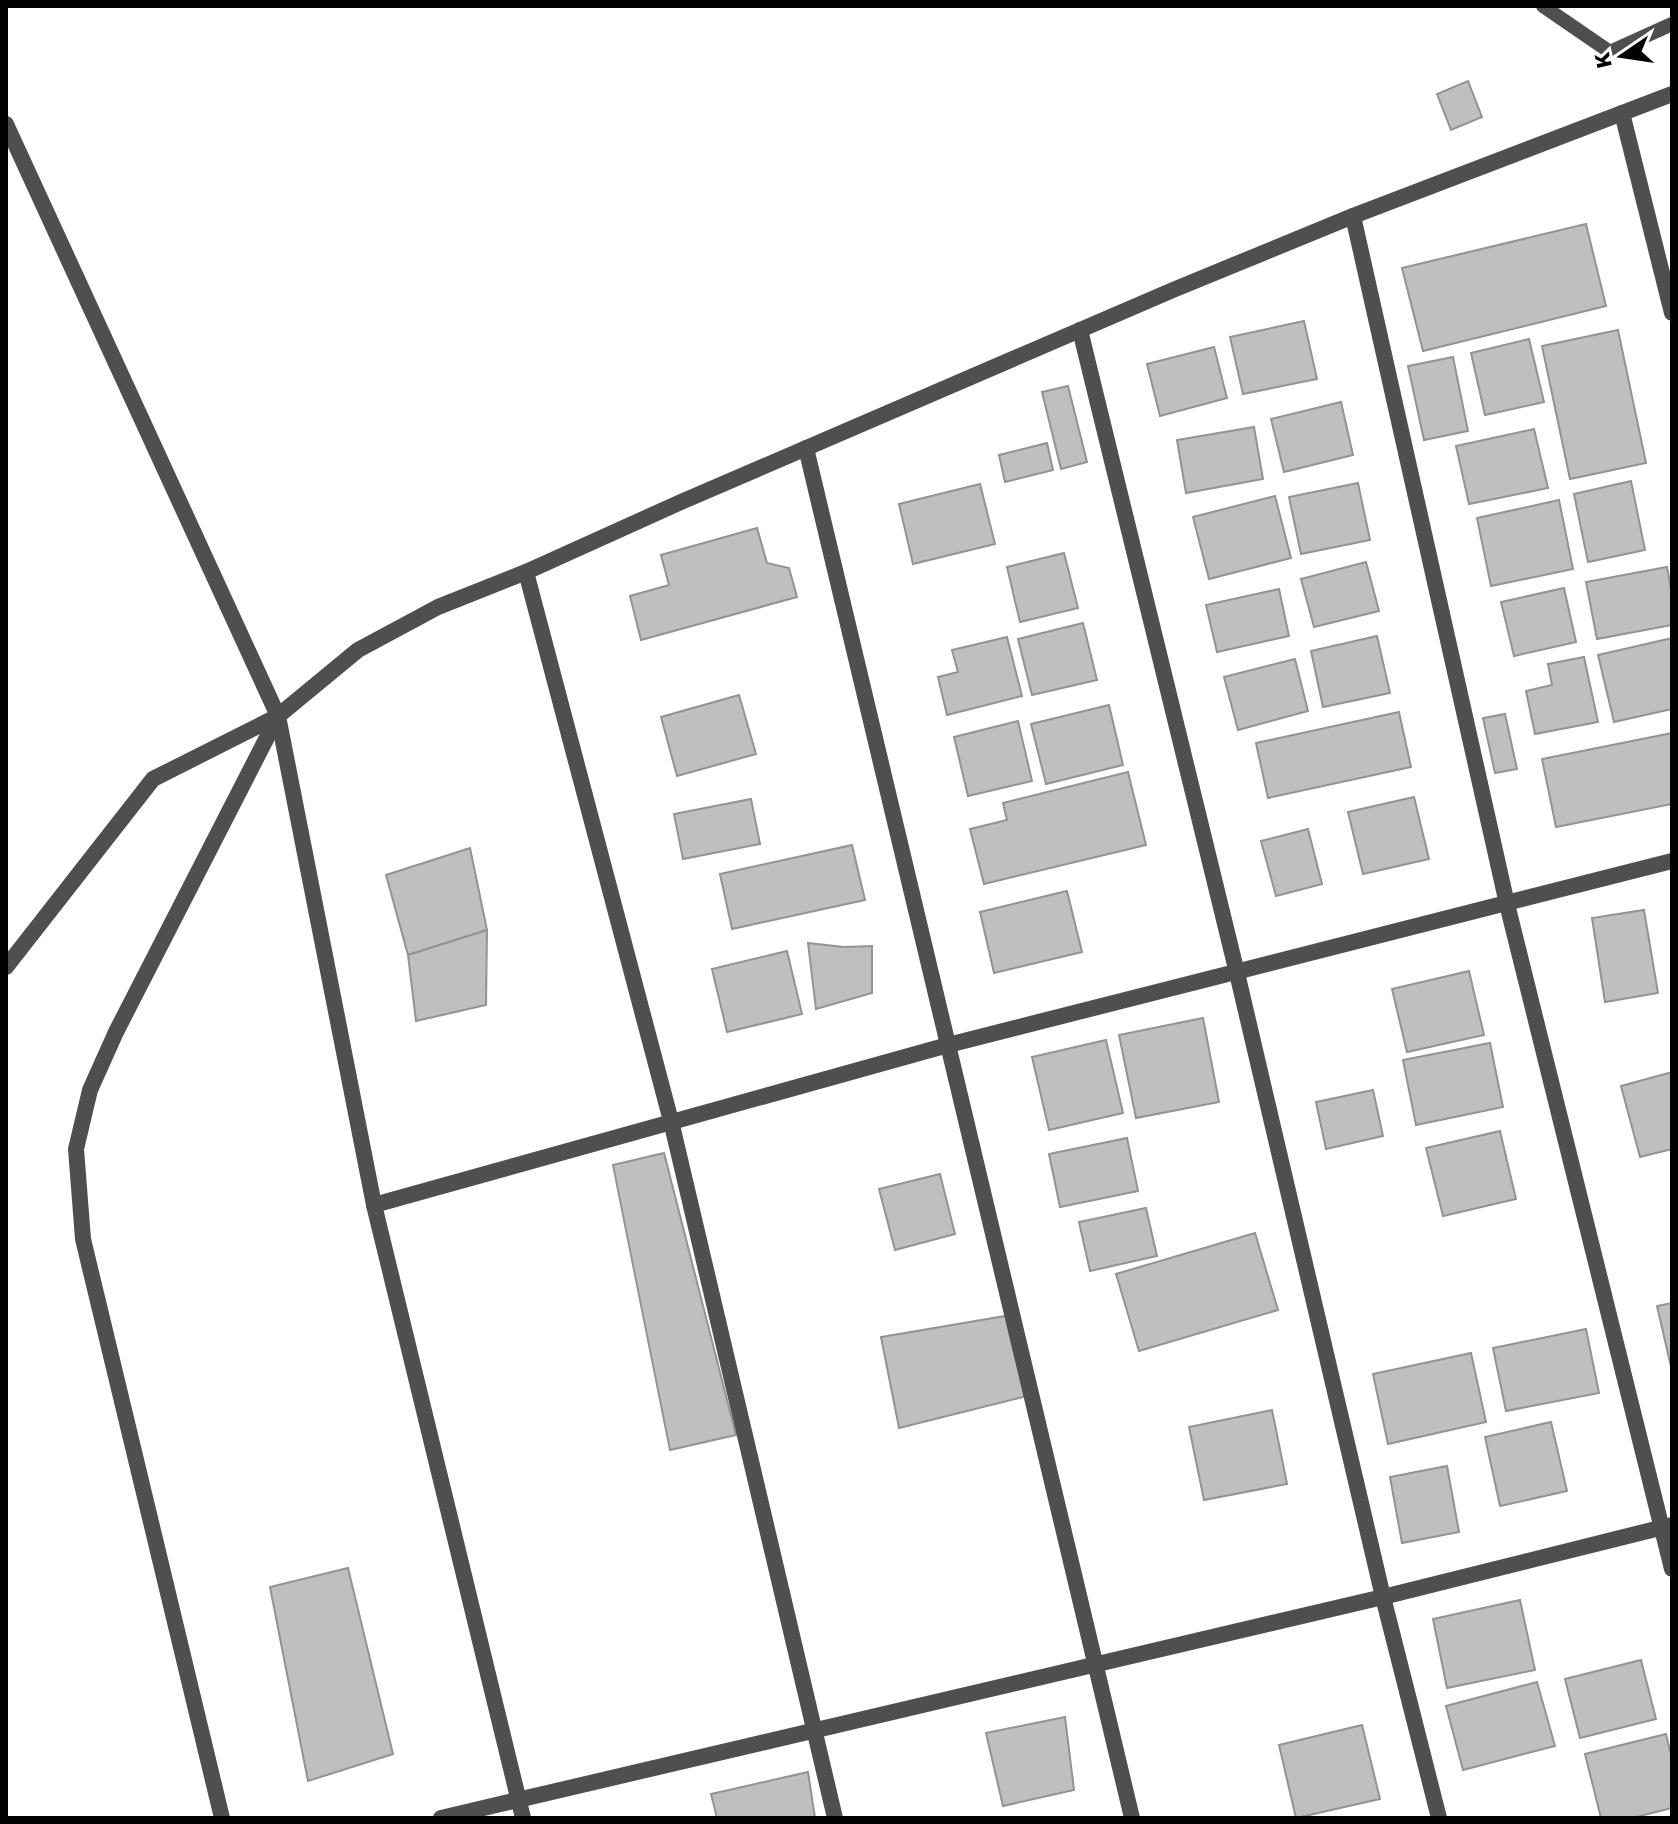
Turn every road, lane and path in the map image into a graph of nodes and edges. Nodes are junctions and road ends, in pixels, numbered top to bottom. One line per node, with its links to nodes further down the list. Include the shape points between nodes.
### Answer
1 (1543, 6): 2 (lane, via 1610,52)
2 (1672, 24)
3 (1672, 94): 4 (street)
4 (1622, 113): 6 (street); 7 (street)
5 (6, 124): 11 (street)
6 (1353, 216): 8 (street); 13 (street)
7 (1672, 313)
8 (1080, 330): 9 (street); 15 (street)
9 (806, 448): 10 (street); 16 (street)
10 (526, 572): 11 (street, via 438,607 358,650); 17 (street)
11 (278, 716): 14 (street, via 153,779); 18 (street); 25 (street, via 116,1032 90,1090 76,1149 83,1239)
12 (1672, 861): 13 (street)
13 (1507, 904): 15 (street); 19 (street)
14 (6, 967)
15 (1237, 973): 16 (street); 21 (street)
16 (948, 1045): 17 (street); 22 (street)
17 (671, 1121): 18 (street); 23 (street)
18 (374, 1205): 24 (street)
19 (1668, 1526): 20 (street); 21 (street)
20 (1672, 1569)
21 (1383, 1597): 22 (street); 30 (street)
22 (1096, 1666): 23 (street); 29 (street)
23 (813, 1730): 24 (street); 28 (street)
24 (518, 1799): 26 (street); 27 (street)
25 (222, 1818)
26 (441, 1818)
27 (523, 1818)
28 (835, 1818)
29 (1132, 1818)
30 (1439, 1818)

